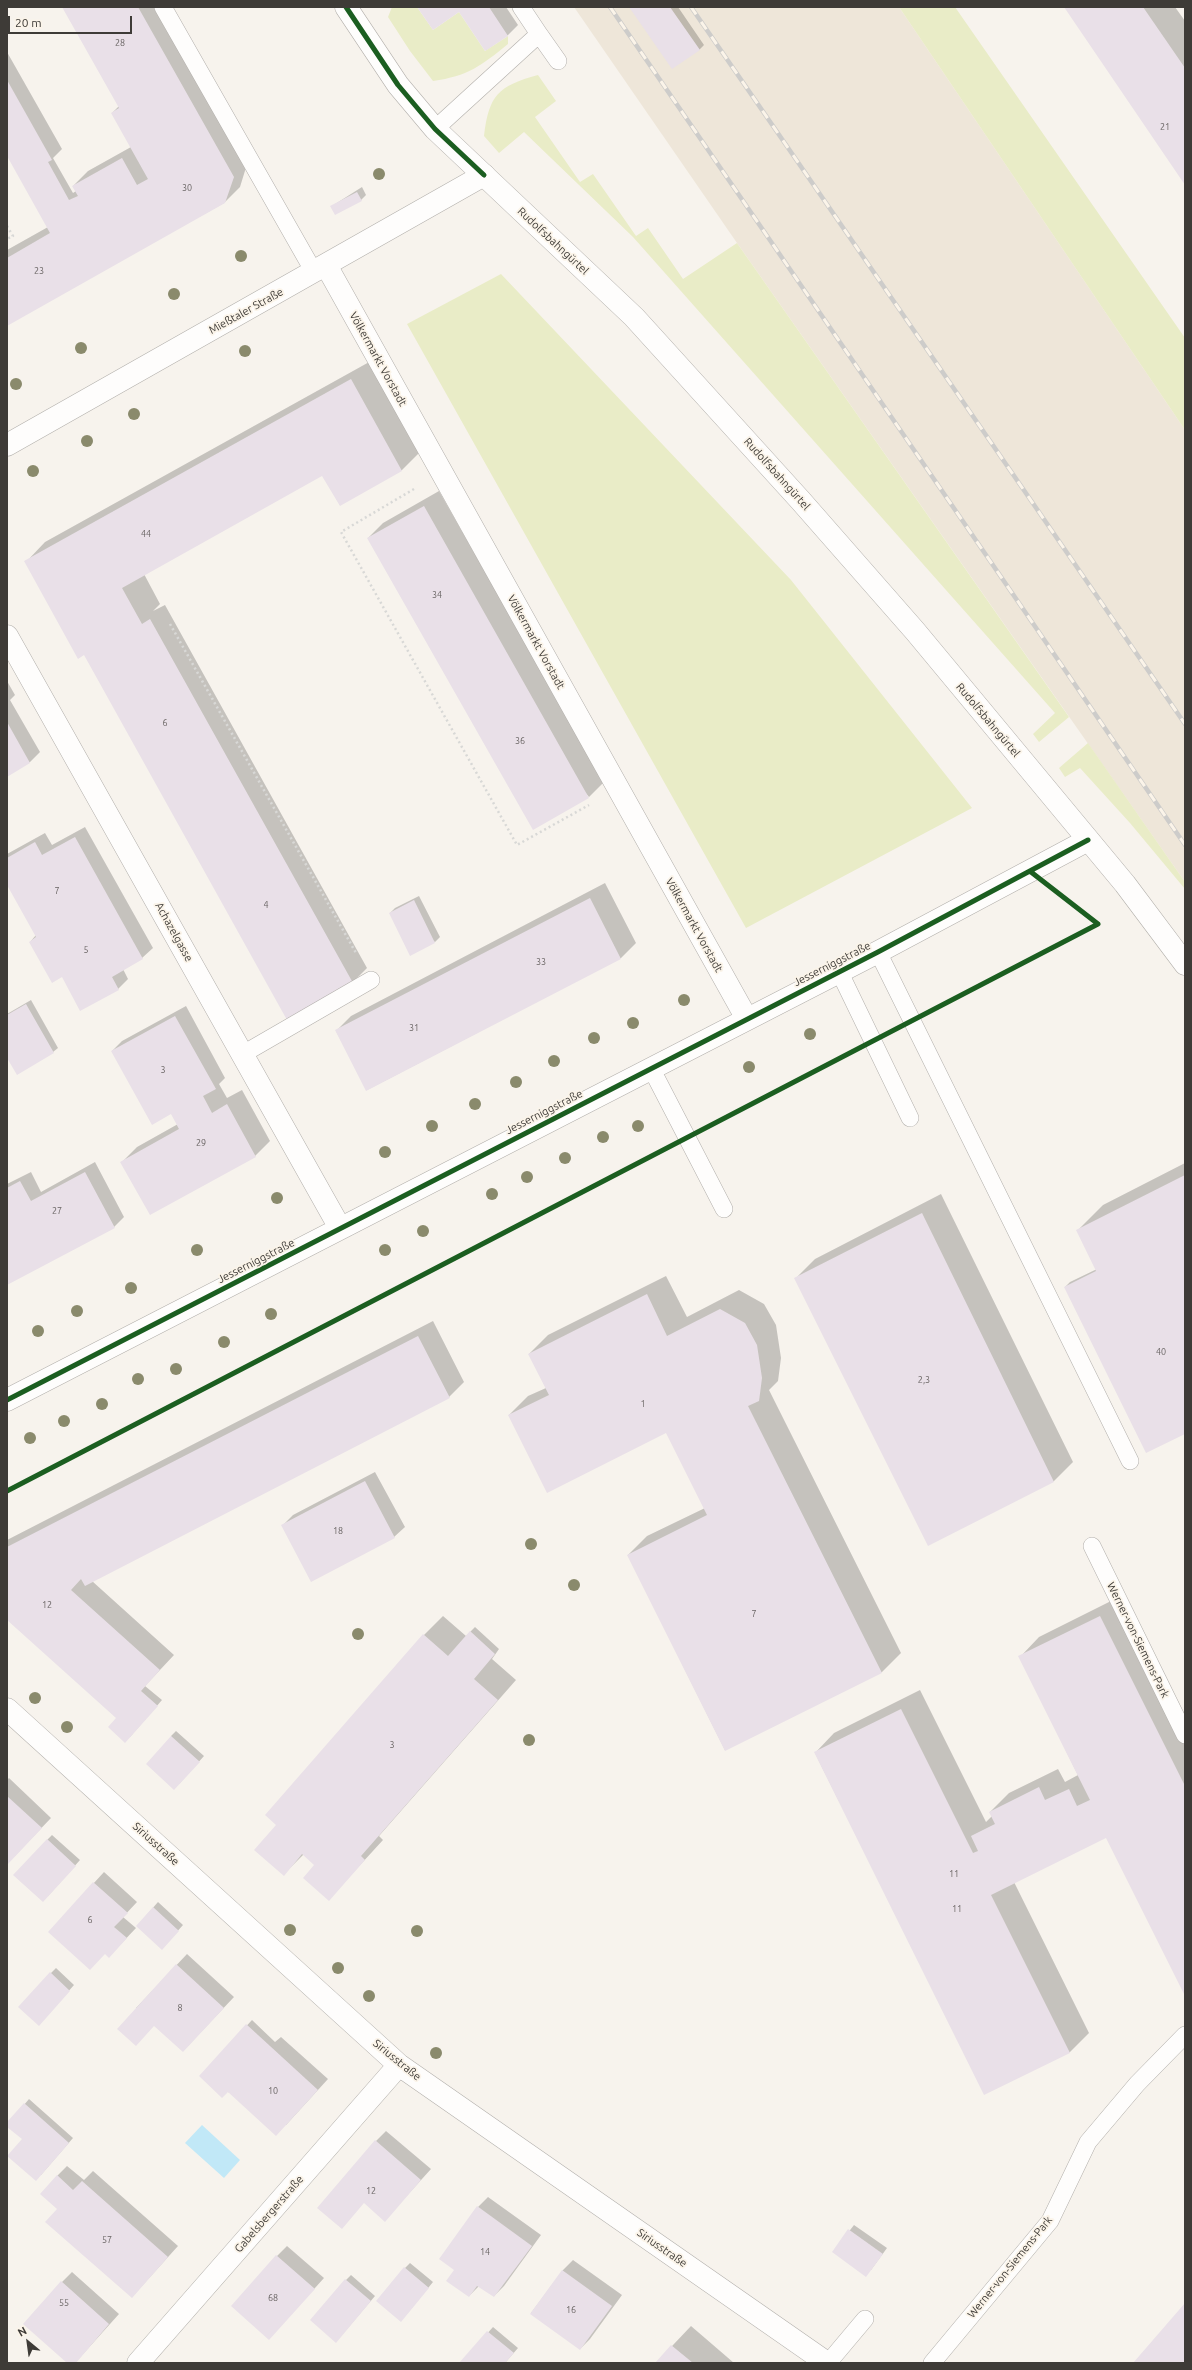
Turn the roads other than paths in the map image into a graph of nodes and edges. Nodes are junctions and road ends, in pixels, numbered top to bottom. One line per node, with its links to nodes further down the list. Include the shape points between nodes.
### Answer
1 (163, 7): 8 (lane)
2 (346, 7): 6 (street, Rudolfsbahngürtel, via 398,85)
3 (521, 7): 4 (lane)
4 (539, 34): 5 (lane); 6 (lane)
5 (558, 61)
6 (435, 129): 7 (street, Rudolfsbahngürtel)
7 (484, 176): 8 (street, Mießtaler Straße); 11 (street, Rudolfsbahngürtel, via 634,317 802,501 915,631)
8 (320, 269): 9 (street, Mießtaler Straße); 16 (street, Völkermarkt Vorstadt, via 442,472)
9 (7, 445)
10 (7, 636): 17 (street, Achazelgasse)
11 (1088, 840): 12 (street, Jesserniggstraße); 13 (street, Rudolfsbahngürtel, via 1125,884)
12 (878, 952): 14 (street, Jesserniggstraße); 23 (lane)
13 (1185, 964)
14 (839, 971): 16 (street, Jesserniggstraße); 19 (lane)
15 (371, 980): 17 (lane)
16 (747, 1019): 18 (street, Jesserniggstraße)
17 (243, 1054): 21 (street, Achazelgasse)
18 (651, 1068): 20 (lane); 21 (street, Jesserniggstraße)
19 (910, 1118)
20 (724, 1209)
21 (340, 1228): 22 (street, Jesserniggstraße)
22 (7, 1400)
23 (1130, 1461)
24 (1092, 1546): 26 (lane, Werner-von-Siemens-Park)
25 (7, 1708): 28 (street, Siriusstraße)
26 (1185, 1734)
27 (1185, 2035): 32 (lane, Werner-von-Siemens-Park, via 1137,2084 1088,2142 1050,2221)
28 (399, 2065): 30 (street, Gabelsbergerstraße); 31 (street, Siriusstraße)
29 (865, 2319): 31 (lane)
30 (138, 2363)
31 (828, 2363)
32 (932, 2363)

